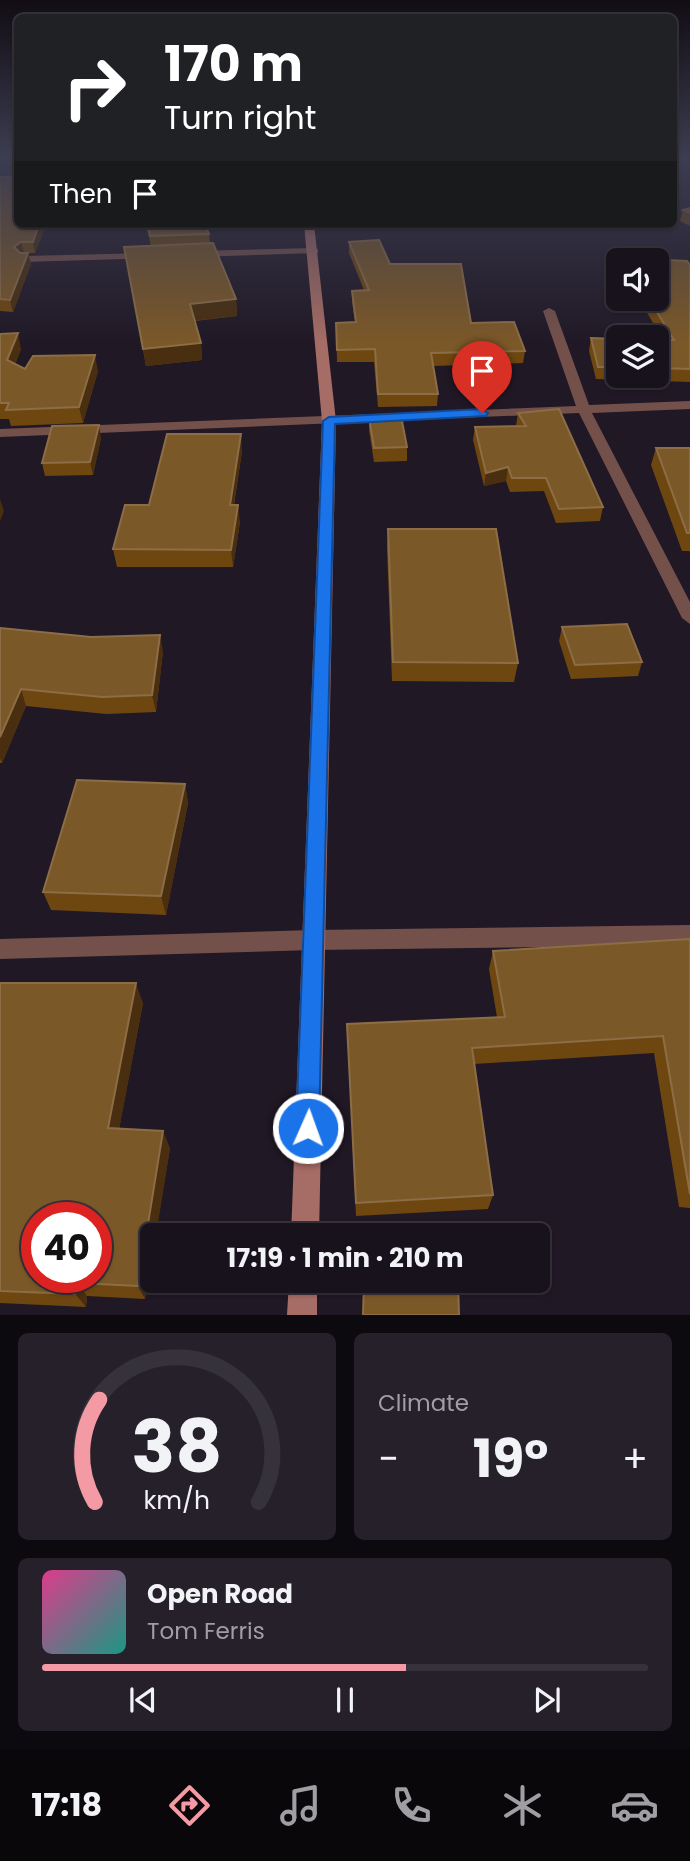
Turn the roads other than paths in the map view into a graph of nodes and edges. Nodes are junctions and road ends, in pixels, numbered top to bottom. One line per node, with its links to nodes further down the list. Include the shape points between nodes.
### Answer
1 (310, 228): 2 (street)
2 (314, 251): 3 (street); 9 (street)
3 (189, 254)
4 (162, 255): 5 (street)
5 (24, 259)
6 (549, 311): 8 (street)
7 (690, 405): 8 (street)
8 (583, 408): 9 (street); 11 (street)
9 (329, 421): 10 (street); 13 (street)
10 (0, 433)
11 (690, 618)
12 (690, 935): 13 (street)
13 (313, 940): 14 (street); 15 (street)
14 (0, 948)
15 (305, 1223)
16 (303, 1293): 17 (street)
17 (302, 1315)

